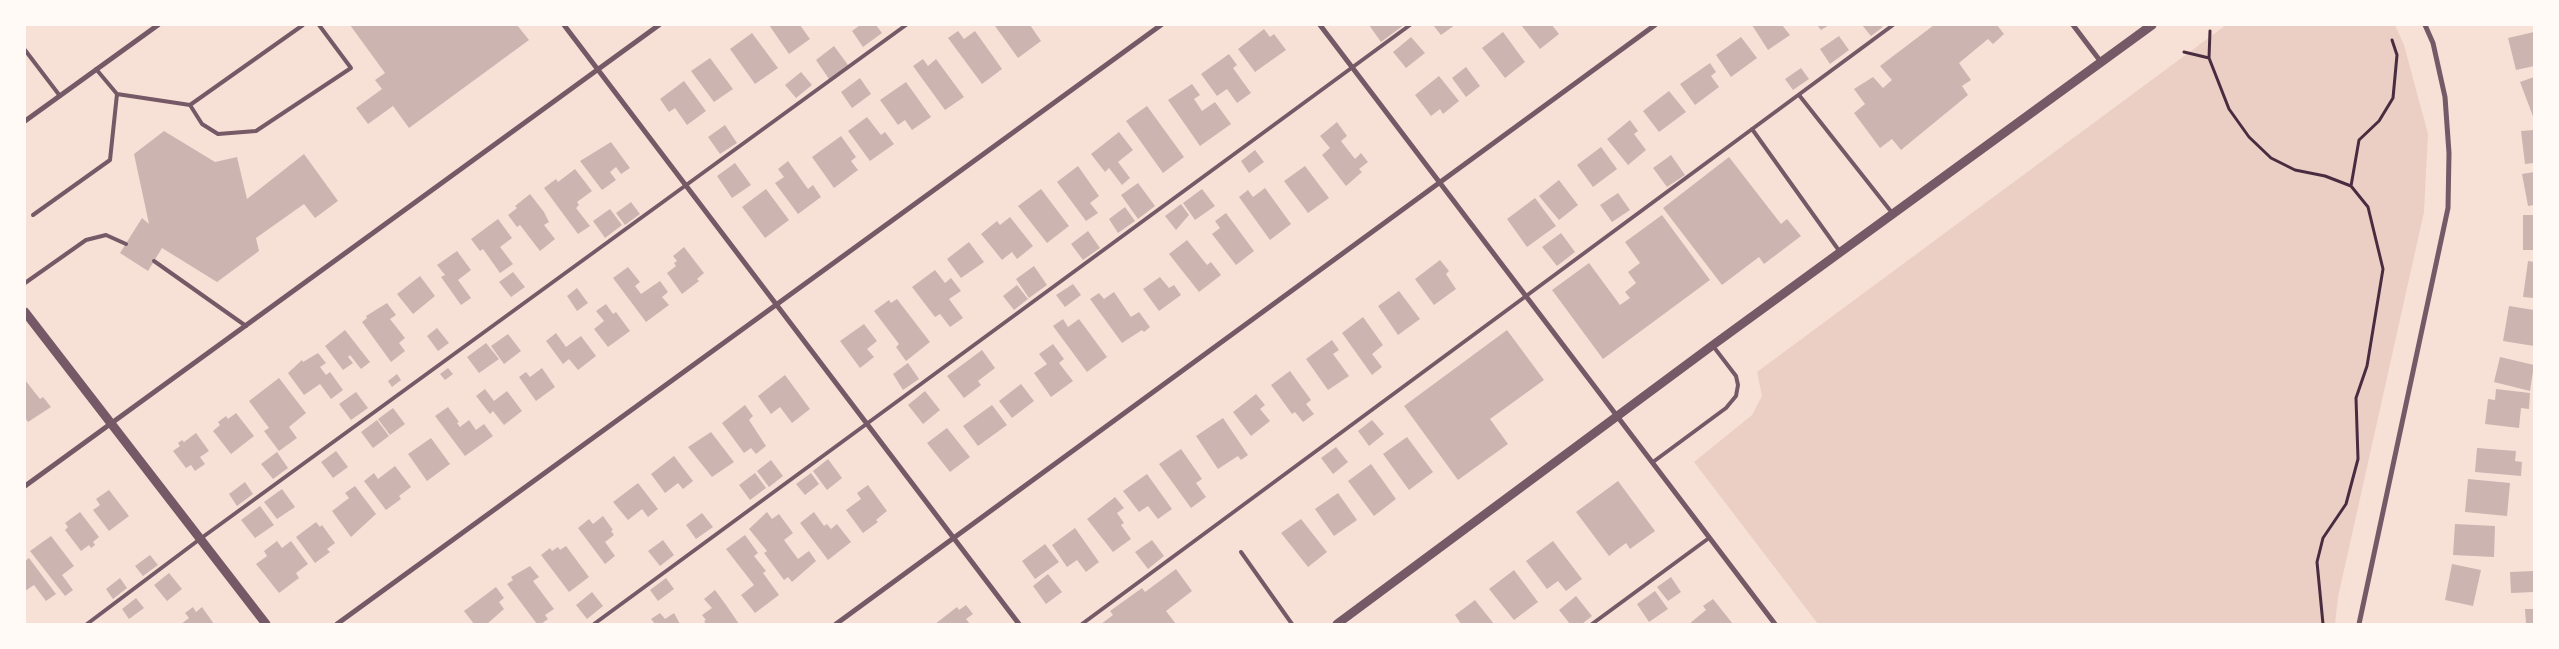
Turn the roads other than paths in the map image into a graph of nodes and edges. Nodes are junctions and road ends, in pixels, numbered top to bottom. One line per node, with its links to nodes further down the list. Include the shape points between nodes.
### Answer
1 (158, 25): 18 (street)
2 (303, 25): 23 (lane)
3 (319, 25): 23 (lane, via 351,68 256,131 218,134 202,124)
4 (564, 25): 19 (street)
5 (659, 25): 19 (street)
6 (906, 25): 27 (lane)
7 (1161, 25): 35 (street)
8 (1320, 25): 17 (street)
9 (1410, 25): 17 (lane)
10 (1655, 25): 26 (street)
11 (1893, 25): 21 (lane)
12 (2073, 25): 16 (street)
13 (2152, 25): 16 (street)
14 (2425, 25): 59 (street, via 2433,43 2445,97 2448,208)
15 (25, 50): 22 (lane)
16 (2101, 62): 28 (street)
17 (1352, 68): 26 (street); 41 (lane)
18 (96, 69): 20 (lane); 22 (street)
19 (598, 69): 27 (street); 37 (street)
20 (117, 94): 23 (lane); 29 (lane, via 110,160)
21 (1799, 95): 25 (lane); 28 (lane)
22 (60, 96): 24 (street)
23 (190, 106)
24 (25, 121)
25 (1752, 129): 31 (lane); 34 (lane)
26 (1439, 182): 34 (street); 44 (street)
27 (685, 186): 35 (street); 46 (lane)
28 (1893, 214): 31 (street)
29 (33, 215)
30 (126, 244): 33 (lane, via 106,235 86,240)
31 (1840, 252): 38 (street)
32 (154, 261): 37 (lane)
33 (25, 283)
34 (1526, 296): 39 (street); 54 (lane)
35 (775, 304): 41 (street); 50 (street)
36 (25, 312): 40 (street)
37 (246, 326): 40 (street)
38 (1713, 345): 39 (street); 42 (lane, via 1736,376 1736,396 1726,408)
39 (1617, 415): 42 (street); 56 (street)
40 (111, 422): 43 (street); 46 (street)
41 (867, 425): 44 (street); 51 (lane)
42 (1652, 462): 45 (street)
43 (25, 486)
44 (954, 537): 52 (street); 53 (street)
45 (1709, 538): 57 (lane); 58 (street)
46 (200, 539): 48 (lane); 49 (street)
47 (1241, 552): 55 (lane)
48 (87, 624)
49 (266, 624)
50 (337, 624)
51 (594, 624)
52 (836, 624)
53 (1019, 624)
54 (1082, 624)
55 (1292, 624)
56 (1336, 624)
57 (1592, 624)
58 (1775, 624)
59 (2359, 624)

